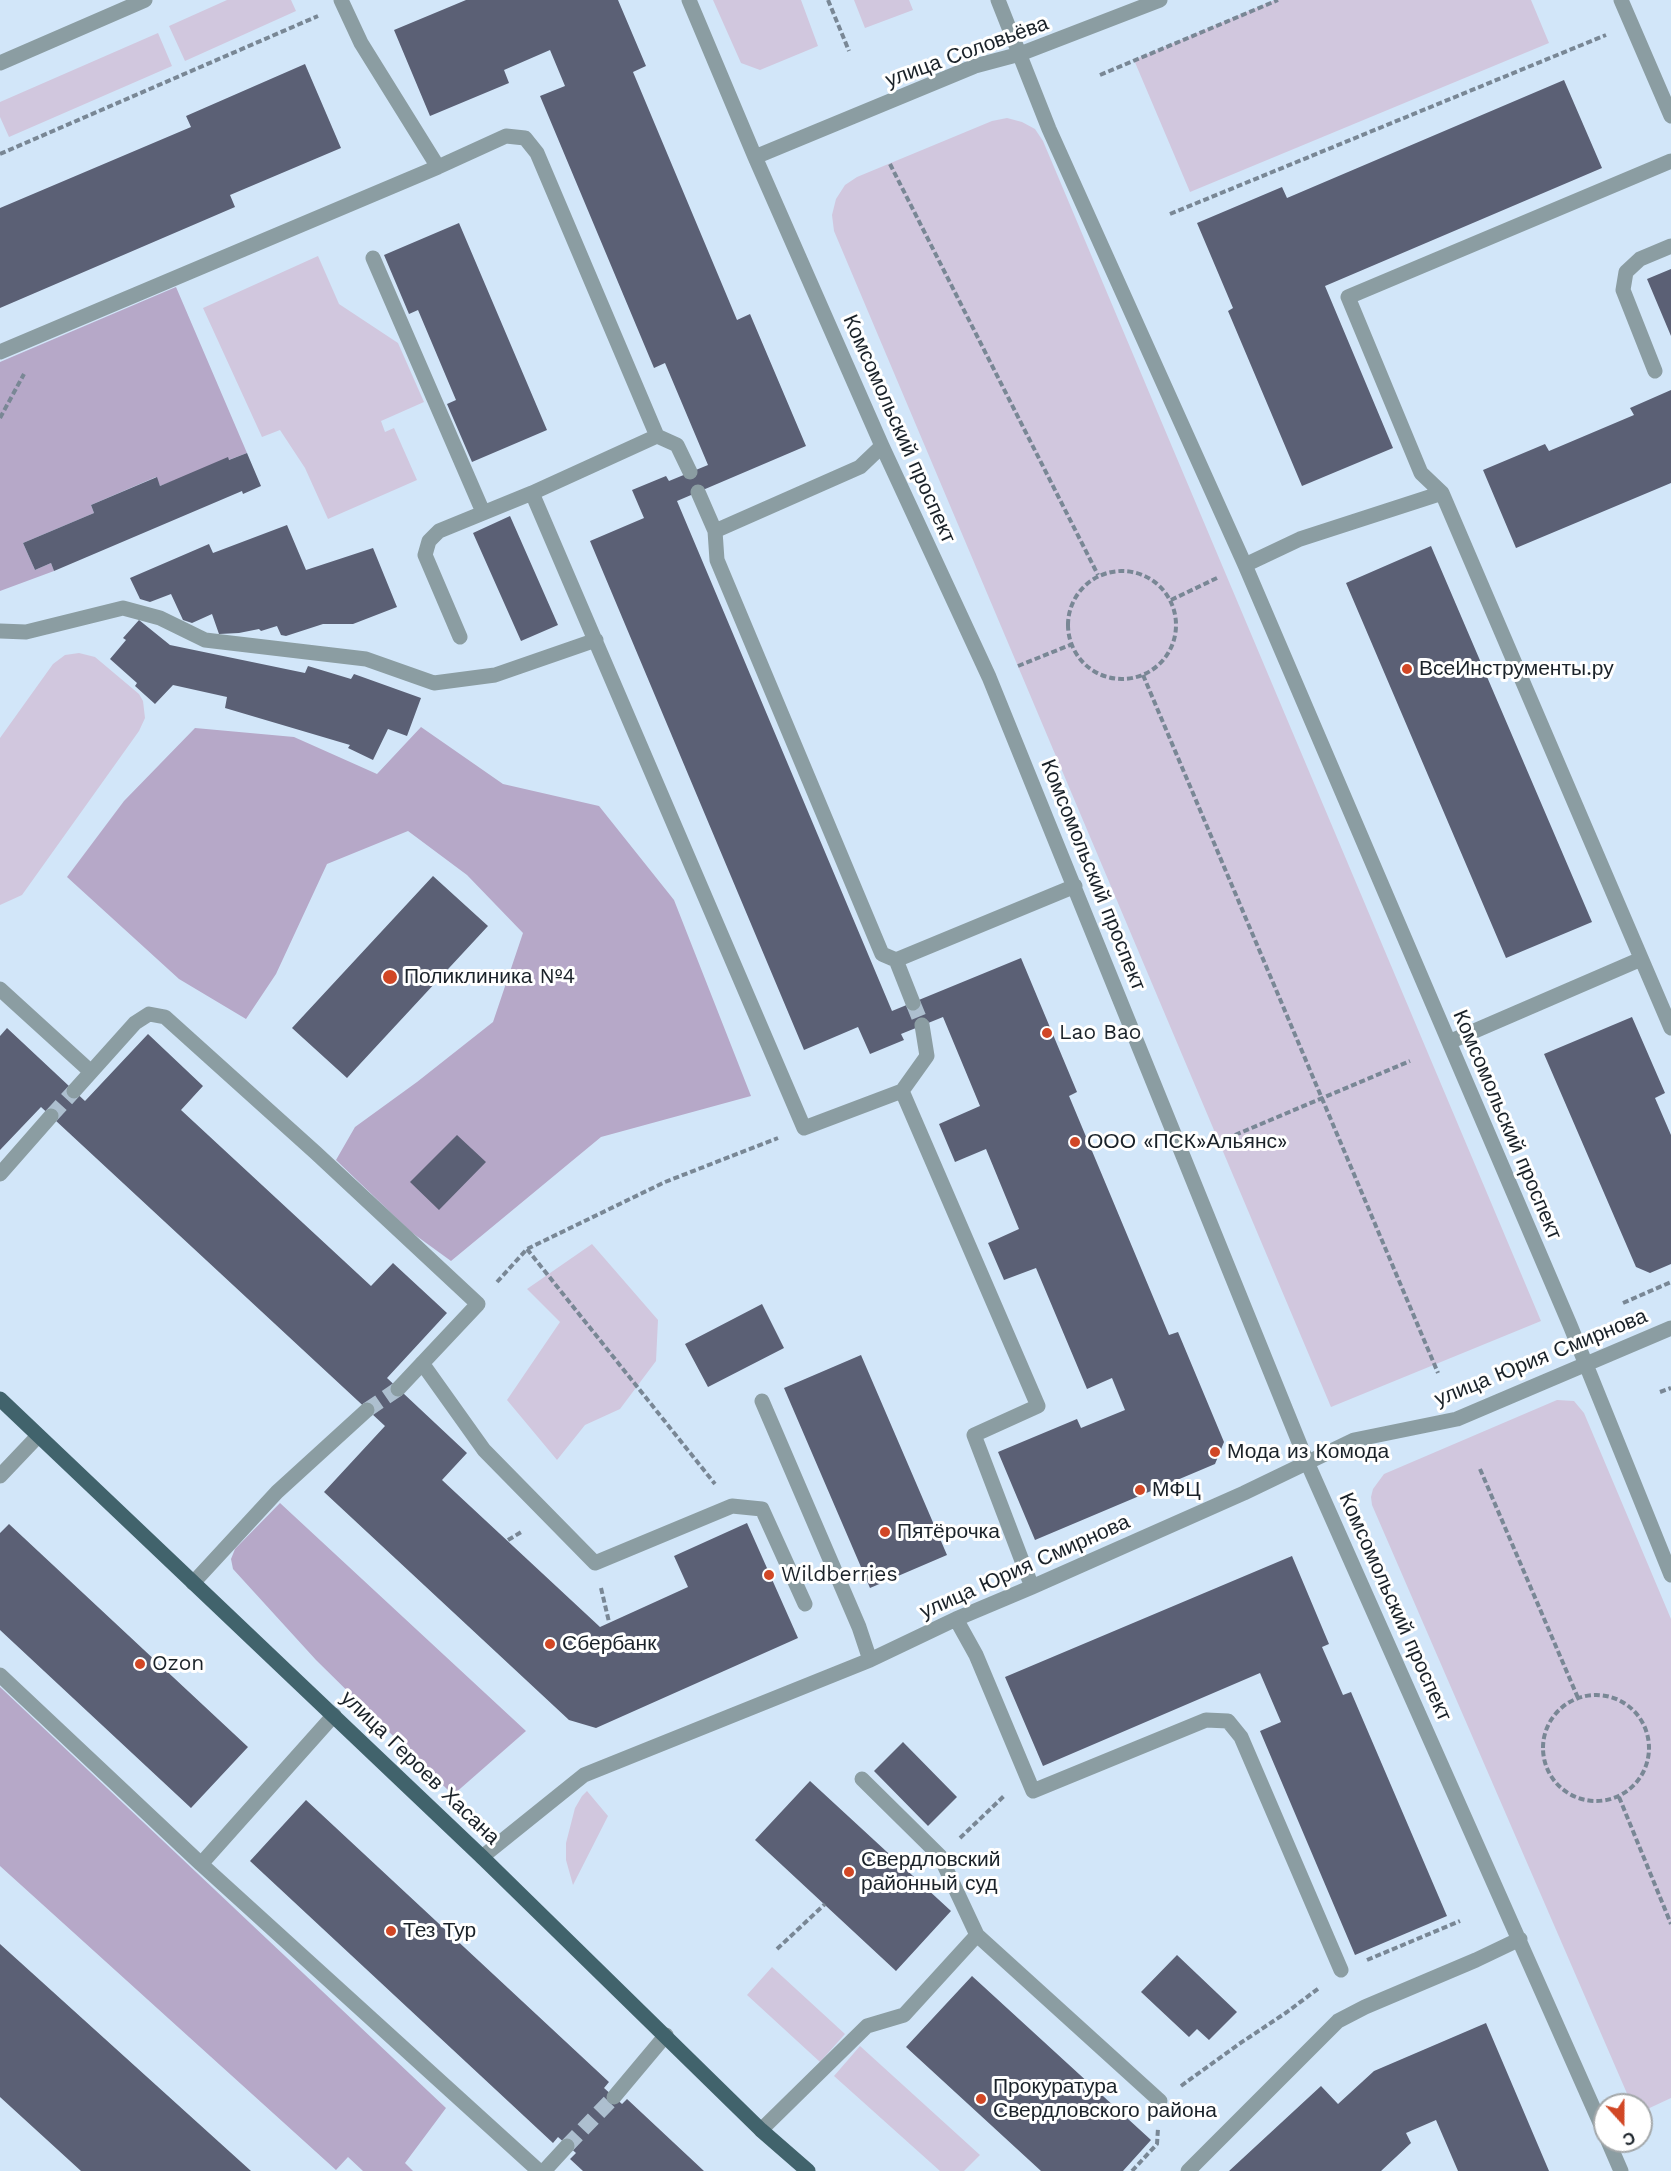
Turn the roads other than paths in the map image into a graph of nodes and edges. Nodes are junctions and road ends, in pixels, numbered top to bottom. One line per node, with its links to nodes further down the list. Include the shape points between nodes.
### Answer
1 (145, 0): 8 (street)
2 (689, 0): 10 (street, Комсомольский проспект)
3 (998, 0): 7 (street, Комсомольский проспект)
4 (1160, 0): 7 (street, улица Соловьёва)
5 (1621, 0): 9 (street)
6 (342, 2): 12 (street, via 361,43)
7 (1020, 54): 10 (street, улица Соловьёва, via 975,66); 25 (street, Комсомольский проспект, via 1049,129)
8 (0, 63)
9 (1671, 116)
10 (755, 157): 18 (street, Комсомольский проспект)
11 (1671, 161): 21 (street, via 1348,297 1422,473)
12 (438, 167): 15 (street); 17 (street, via 506,136 525,138 537,153)
13 (1671, 246): 16 (street, via 1640,259 1626,272 1623,290)
14 (373, 258): 23 (street)
15 (0, 352)
16 (1655, 371)
17 (657, 436): 19 (street, via 677,445); 22 (street)
18 (882, 446): 24 (street, via 860,467); 29 (street, Комсомольский проспект, via 989,677)
19 (690, 472)
20 (698, 492): 24 (street)
21 (1442, 492): 25 (street, via 1300,539); 30 (street)
22 (532, 493): 23 (street); 28 (street)
23 (483, 512): 27 (street, via 439,531 429,541 425,555)
24 (715, 531): 31 (street, via 717,560 882,954)
25 (1245, 565): 36 (street, Комсомольский проспект)
26 (0, 631): 28 (street, via 26,632 123,608 160,618 205,640 366,659 434,683 495,675)
27 (460, 637)
28 (596, 640): 39 (street, via 804,1128)
29 (1075, 886): 31 (street); 50 (street, Комсомольский проспект)
30 (1641, 958): 35 (street); 36 (street)
31 (896, 960): 33 (street)
32 (0, 989): 37 (street)
33 (913, 1003)
34 (922, 1025): 39 (street, via 927,1056)
35 (1671, 1028)
36 (1449, 1042): 44 (street, Комсомольский проспект)
37 (90, 1071): 38 (street); 43 (street, via 135,1023 149,1014 165,1017 478,1304)
38 (74, 1091)
39 (902, 1091): 54 (street, via 1038,1406 974,1435)
40 (51, 1116): 41 (street)
41 (0, 1174)
42 (1671, 1328): 44 (street, улица Юрия Смирнова)
43 (422, 1363): 45 (street); 55 (street, via 484,1450 595,1563 732,1506 762,1509)
44 (1586, 1363): 50 (street, улица Юрия Смирнова, via 1457,1419 1354,1440); 52 (street, Комсомольский проспект)
45 (398, 1389)
46 (0, 1399): 49 (main road, улица Героев Хасана)
47 (762, 1401): 57 (street)
48 (367, 1410): 53 (street, via 277,1492)
49 (38, 1436): 51 (street); 53 (main road, улица Героев Хасана)
50 (1307, 1462): 54 (street, улица Юрия Смирнова); 64 (street, Комсомольский проспект)
51 (0, 1476)
52 (1671, 1575)
53 (193, 1583): 59 (main road, улица Героев Хасана)
54 (1032, 1587): 56 (street, улица Юрия Смирнова)
55 (805, 1604)
56 (956, 1618): 57 (street, улица Юрия Смирнова); 65 (street, via 976,1655 1033,1791 1206,1720 1228,1721 1241,1737)
57 (870, 1660): 61 (street, улица Юрия Смирнова, via 584,1775)
58 (0, 1675): 62 (street)
59 (333, 1716): 61 (main road, улица Героев Хасана); 62 (street)
60 (862, 1779): 63 (street, via 940,1856)
61 (482, 1857): 66 (main road, улица Героев Хасана)
62 (201, 1864): 73 (street)
63 (977, 1935): 68 (street); 70 (street, via 903,2015 867,2026)
64 (1520, 1939): 69 (street, Комсомольский проспект); 76 (street, via 1338,2021)
65 (1341, 1970)
66 (666, 2035): 67 (street); 70 (main road, улица Героев Хасана)
67 (614, 2097)
68 (1160, 2101)
69 (1593, 2106)
70 (761, 2130): 75 (main road, улица Героев Хасана)
71 (567, 2146): 74 (street)
72 (1613, 2153): 77 (street)
73 (540, 2171)
74 (544, 2171)
75 (808, 2171)
76 (1188, 2171)
77 (1621, 2171)

